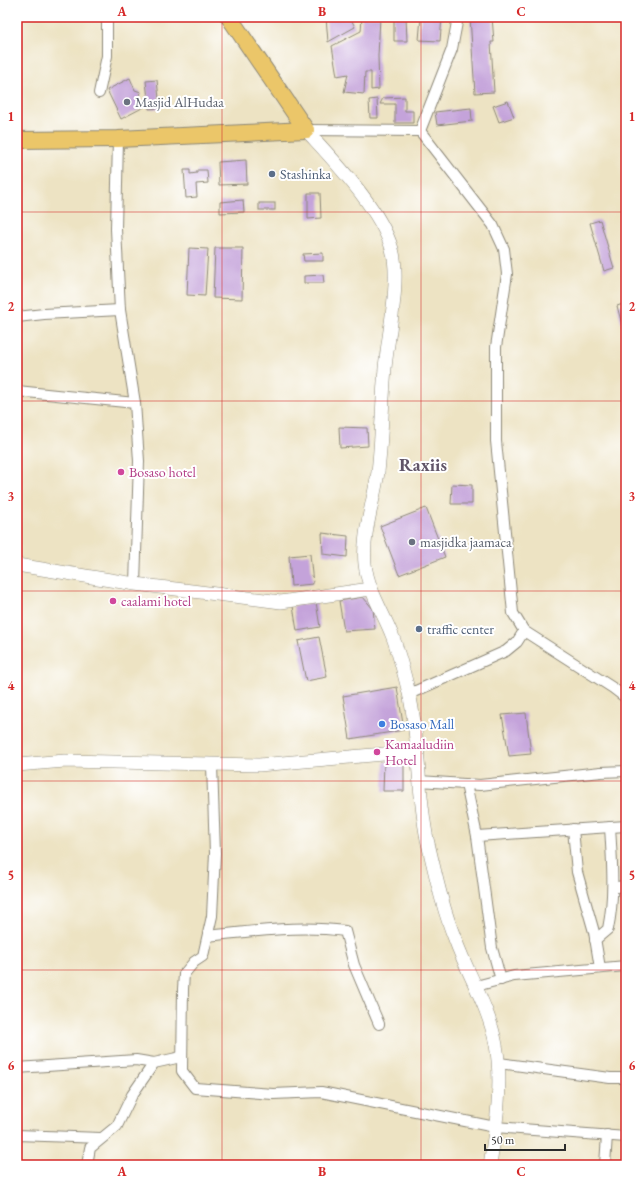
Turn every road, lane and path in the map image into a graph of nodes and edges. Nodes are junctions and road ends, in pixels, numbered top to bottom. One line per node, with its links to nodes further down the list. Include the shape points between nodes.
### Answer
1 (107, 17): 4 (street, via 107,56)
2 (229, 17): 5 (main road)
3 (458, 17): 6 (street, via 452,49)
4 (99, 93)
5 (306, 130): 6 (street); 7 (main road); 15 (street, via 357,188 380,223 392,248 395,268 380,454 365,561)
6 (420, 131): 16 (street, via 493,225 504,249 507,274 496,347 496,441 513,612)
7 (118, 139): 8 (main road); 9 (street, via 116,229)
8 (17, 140)
9 (120, 310): 10 (street); 12 (street)
10 (17, 317)
11 (17, 391): 12 (street)
12 (135, 403): 14 (street, via 140,461)
13 (17, 565): 14 (street)
14 (135, 584): 15 (street, via 281,602)
15 (370, 589): 17 (street, via 392,635)
16 (524, 631): 17 (street, via 517,642 506,651); 18 (street)
17 (409, 694): 19 (street)
18 (626, 698)
19 (418, 751): 21 (street, via 258,765); 23 (street)
20 (17, 765): 21 (street, via 65,761)
21 (212, 766): 31 (street, via 215,853 212,916)
22 (626, 771): 24 (street, via 480,785)
23 (419, 781): 24 (street); 36 (street, via 427,836 443,904 454,938)
24 (466, 784): 28 (street)
25 (626, 826): 26 (street)
26 (610, 827): 27 (street); 30 (street)
27 (573, 829): 28 (street); 32 (street, via 577,872)
28 (477, 836): 35 (street, via 492,948)
29 (626, 885): 30 (street)
30 (613, 888): 32 (street, via 608,929)
31 (208, 936): 37 (street, via 290,929 328,929 345,932 354,965); 38 (street, via 203,956 184,974)
32 (595, 940): 34 (street)
33 (626, 966): 34 (street)
34 (600, 968): 35 (street, via 514,976)
35 (501, 980): 36 (street)
36 (476, 986): 40 (street, via 494,1034)
37 (379, 1024)
38 (181, 1057): 39 (street); 43 (street, via 182,1070 194,1088 273,1094 321,1092)
39 (154, 1063): 41 (street, via 136,1060); 47 (street, via 132,1095 117,1126)
40 (499, 1063): 42 (street); 43 (street)
41 (17, 1068)
42 (626, 1078)
43 (496, 1127): 45 (street); 49 (street)
44 (17, 1135): 47 (street)
45 (607, 1135): 46 (street); 50 (street)
46 (626, 1137)
47 (101, 1138): 48 (street, via 90,1148)
48 (87, 1165)
49 (490, 1165)
50 (605, 1165)

